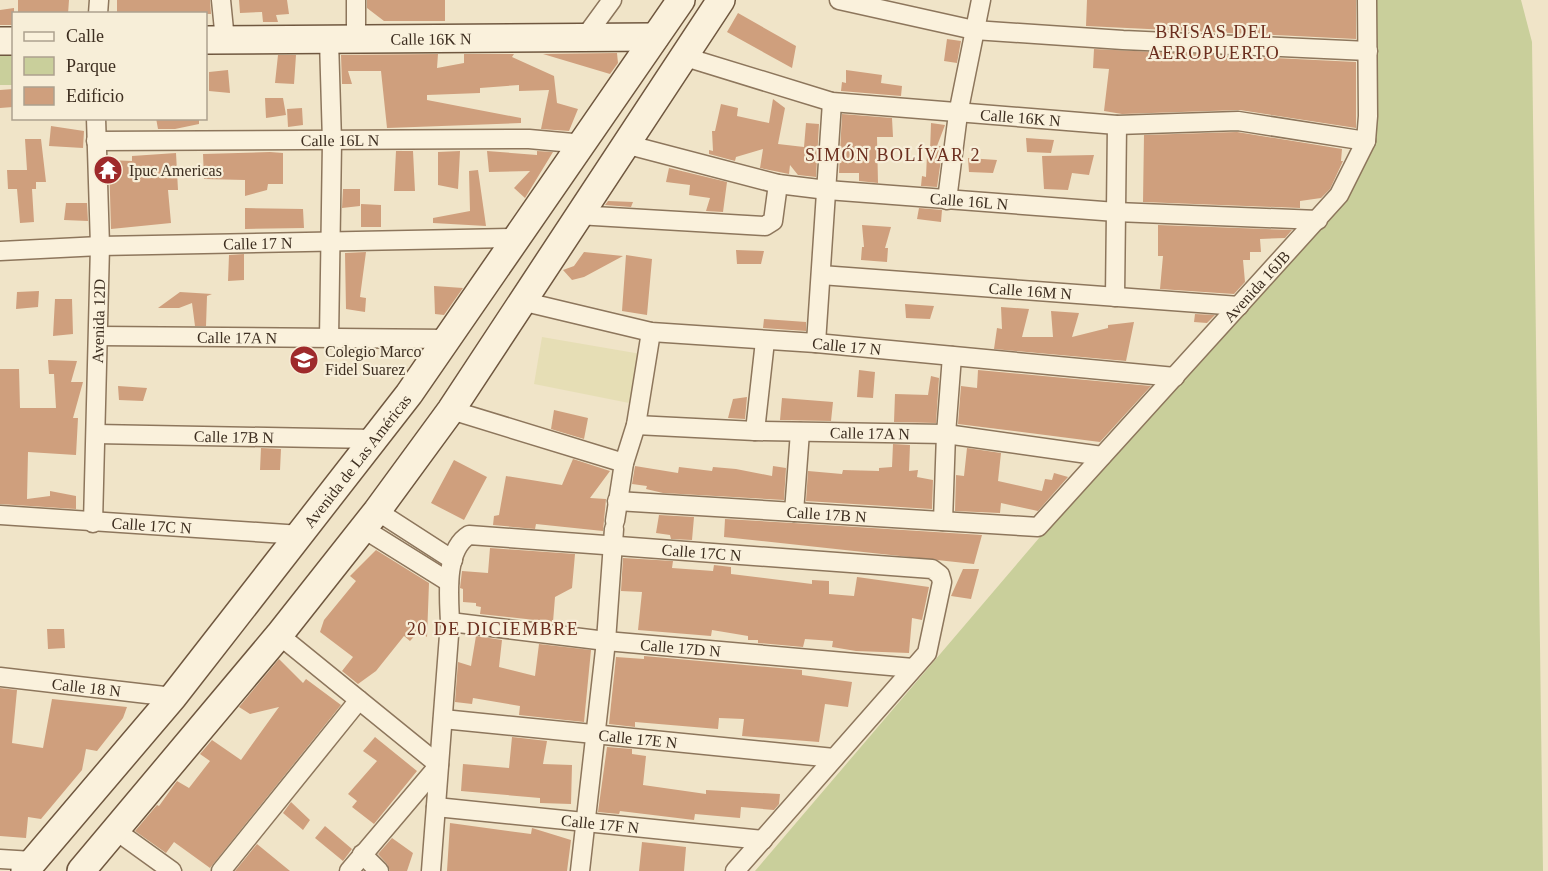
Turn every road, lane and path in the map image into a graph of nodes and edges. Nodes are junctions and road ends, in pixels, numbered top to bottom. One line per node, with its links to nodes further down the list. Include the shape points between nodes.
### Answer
1 (221, 0): 13 (street)
2 (356, 0): 12 (street)
3 (612, 0): 11 (street)
4 (681, 0): 10 (main road, Avenida de Las Américas)
5 (721, 0): 16 (main road)
6 (839, 0): 9 (street)
7 (981, 0): 9 (street)
8 (1367, 0): 15 (street, Avenida 16JB)
9 (974, 30): 15 (street); 18 (street)
10 (655, 37): 11 (main road, Calle 16K N); 24 (main road, Avenida de Las Américas)
11 (585, 38): 12 (main road, Calle 16K N)
12 (356, 39): 14 (main road, Calle 16K N)
13 (215, 40): 14 (main road, Calle 16K N)
14 (329, 40): 23 (street)
15 (1368, 51): 22 (street, Avenida 16JB)
16 (682, 56): 17 (street, Calle 16K N); 25 (main road)
17 (832, 102): 18 (street, Calle 16K N); 27 (street)
18 (958, 114): 20 (street, Calle 16K N); 28 (street)
19 (96, 120): 21 (street, Avenida 12D)
20 (1117, 125): 22 (street, Calle 16K N, via 1238,121); 29 (street)
21 (96, 141): 23 (street, Calle 16L N); 34 (street, Avenida 12D)
22 (1366, 141): 31 (street, Avenida 16JB, via 1339,195)
23 (332, 142): 24 (street, Calle 16L N, via 530,139); 33 (street)
24 (584, 144): 32 (main road, Avenida de Las Américas)
25 (625, 144): 26 (street, Calle 16L N); 30 (main road)
26 (778, 184): 27 (street, Calle 16L N); 30 (street, via 773,221 765,226)
27 (827, 190): 28 (street, Calle 16L N); 36 (street)
28 (947, 200): 29 (street, Calle 16L N)
29 (1116, 212): 31 (street, Calle 16L N); 37 (street)
30 (577, 215): 38 (main road)
31 (1318, 220): 39 (street, Avenida 16JB)
32 (515, 238): 33 (street, Calle 17 N); 43 (main road, Avenida de Las Américas)
33 (329, 243): 34 (street, Calle 17 N); 42 (street)
34 (100, 246): 35 (street, Calle 17 N); 41 (street, Avenida 12D)
35 (0, 251)
36 (821, 275): 37 (street, Calle 16M N); 45 (street)
37 (1115, 297): 39 (street, Calle 16M N)
38 (521, 301): 40 (street, Calle 17 N); 46 (main road)
39 (1239, 306): 48 (street, Avenida 16JB)
40 (651, 332): 44 (street, Calle 17 N); 51 (street)
41 (99, 336): 42 (street, Calle 17A N); 54 (street, Avenida 12D)
42 (329, 339): 43 (street, Calle 17A N)
43 (448, 339): 46 (main road, via 461,357 472,359); 49 (main road, Avenida de Las Américas)
44 (765, 341): 45 (street, Calle 17 N); 52 (street)
45 (816, 343): 47 (street, Calle 17 N)
46 (491, 349): 50 (main road)
47 (952, 356): 48 (street, Calle 17 N); 55 (street)
48 (1175, 377): 57 (street, Avenida 16JB)
49 (410, 394): 50 (main road, via 429,392 446,402); 56 (main road, Avenida de Las Américas)
50 (451, 410): 58 (street); 62 (main road)
51 (636, 425): 52 (street, Calle 17A N); 58 (street)
52 (755, 431): 53 (street, Calle 17A N)
53 (800, 432): 55 (street, Calle 17A N); 60 (street)
54 (96, 434): 56 (street, Calle 17B N); 64 (street, Avenida 12D)
55 (946, 434): 57 (street, Calle 17A N); 63 (street)
56 (373, 439): 67 (main road, Avenida de Las Américas)
57 (1102, 456): 65 (street, Avenida 16JB)
58 (624, 463): 59 (street)
59 (616, 501): 60 (street, Calle 17B N); 66 (street)
60 (794, 512): 63 (street, Calle 17B N)
61 (0, 515): 64 (street, Calle 17C N)
62 (370, 520): 68 (street); 69 (street); 71 (main road)
63 (943, 521): 65 (street, Calle 17B N)
64 (93, 523): 67 (street, Calle 17C N)
65 (1038, 527)
66 (614, 531): 68 (street, Calle 17C N, via 469,535); 72 (street); 73 (street, Calle 17C N, via 932,569 942,582 931,645)
67 (301, 535): 75 (main road, Avenida de Las Américas)
68 (453, 560): 69 (street)
69 (449, 582): 70 (street)
70 (450, 622): 72 (street, Calle 17D N); 77 (street)
71 (279, 635): 76 (street); 83 (main road)
72 (606, 641): 73 (street, Calle 17D N); 78 (street)
73 (914, 668): 79 (street)
74 (0, 677): 75 (street, Calle 18 N)
75 (173, 697): 87 (main road, Avenida de Las Américas)
76 (359, 700): 80 (street); 90 (street)
77 (443, 719): 78 (street, Calle 17E N); 80 (street)
78 (594, 733): 79 (street, Calle 17E N); 82 (street)
79 (834, 758): 84 (street)
80 (439, 765): 81 (street); 85 (street)
81 (436, 807): 82 (street, Calle 17F N); 93 (street)
82 (586, 822): 84 (street, Calle 17F N); 94 (street)
83 (115, 830): 88 (main road); 89 (street)
84 (763, 840): 95 (street)
85 (362, 854): 91 (street); 92 (street)
86 (0, 859): 87 (street)
87 (29, 866)
88 (81, 871)
89 (172, 871)
90 (221, 871)
91 (349, 871)
92 (379, 871)
93 (431, 871)
94 (580, 871)
95 (735, 871)

